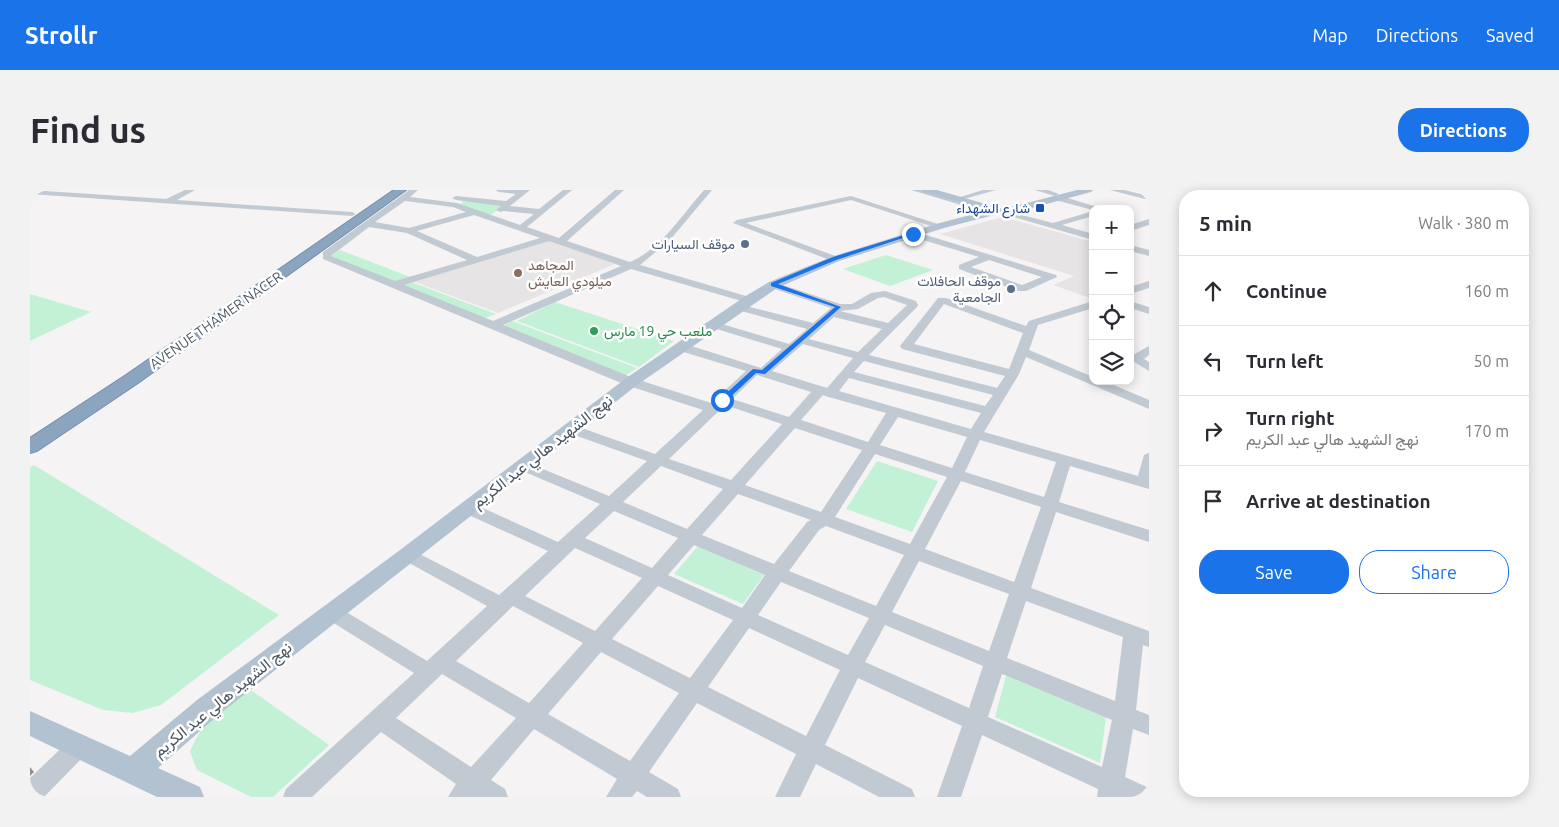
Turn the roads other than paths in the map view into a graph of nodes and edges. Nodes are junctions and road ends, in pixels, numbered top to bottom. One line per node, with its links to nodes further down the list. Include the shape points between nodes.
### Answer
1 (191, 190): 24 (street)
2 (458, 190): 22 (street)
3 (499, 190): 16 (street)
4 (568, 190): 29 (street)
5 (620, 190): 44 (street)
6 (700, 190): 50 (street, via 640,255)
7 (708, 190): 50 (street, via 653,251)
8 (915, 190): 27 (street)
9 (926, 190): 27 (main road)
10 (937, 190): 21 (main road)
11 (992, 190): 21 (street)
12 (1039, 190): 20 (street)
13 (1070, 190): 20 (main road)
14 (1088, 190): 20 (main road)
15 (1114, 190): 23 (street)
16 (524, 191): 25 (street)
17 (30, 192): 24 (street)
18 (403, 192): 22 (street); 28 (street); 30 (highway, AVENUE THAMER NACER); 35 (street); 88 (highway, AVENUE THAMER NACER)
19 (849, 194): 36 (street); 48 (street, via 737,223)
20 (1057, 196): 26 (street); 27 (main road, نهج الشهيد هالي عبد الكريم)
21 (964, 197): 27 (main road)
22 (448, 198): 25 (street)
23 (1149, 198)
24 (166, 202): 30 (street)
25 (505, 206): 29 (street); 32 (street)
26 (1089, 206)
27 (1005, 211): 36 (main road, نهج الشهيد هالي عبد الكريم); 37 (street)
28 (475, 212): 32 (street); 40 (street)
29 (541, 212): 39 (street)
30 (352, 214): 86 (highway, AVENUE THAMER NACER)
31 (1089, 214): 37 (street)
32 (490, 217): 39 (street)
33 (1134, 217): 34 (street)
34 (1149, 222): 38 (street)
35 (369, 224): 40 (street); 53 (street, via 325,256)
36 (940, 226): 41 (main road, نهج الشهيد هالي عبد الكريم)
37 (1052, 226): 42 (street)
38 (1134, 227)
39 (521, 228): 43 (street)
40 (409, 231): 49 (street)
41 (913, 234): 47 (street); 48 (main road, نهج الشهيد هالي عبد الكريم)
42 (1089, 236)
43 (548, 238): 44 (street); 49 (street)
44 (560, 242): 50 (street)
45 (1134, 249): 46 (street)
46 (1149, 253)
47 (989, 257): 47 (street, via 1025,269 1052,278 1022,288 962,267)
48 (834, 258): 51 (main road, نهج الشهيد هالي عبد الكريم)
49 (474, 259): 53 (street)
50 (627, 264): 55 (street); 60 (street)
51 (773, 284): 55 (main road, نهج الشهيد هالي عبد الكريم); 58 (street)
52 (1149, 284): 54 (street)
53 (394, 285): 60 (street)
54 (1134, 289)
55 (743, 304): 61 (main road, نهج الشهيد هالي عبد الكريم); 62 (street)
56 (1089, 305): 64 (street, via 1033,323)
57 (1134, 305): 59 (street)
58 (835, 310): 62 (street); 63 (street); 63 (street, via 854,307 875,295 885,294 912,303 913,306)
59 (1149, 311)
60 (489, 323): 75 (street)
61 (711, 324): 65 (street); 66 (main road, نهج الشهيد هالي عبد الكريم)
62 (814, 327): 65 (street)
63 (890, 327): 69 (street)
64 (1030, 332): 68 (street); 73 (street, via 942,300 906,346)
65 (795, 344): 69 (street); 71 (street)
66 (681, 347): 71 (street); 75 (main road, نهج الشهيد هالي عبد الكريم)
67 (1149, 350): 70 (street, via 1137,358)
68 (1022, 351): 73 (street); 80 (street)
69 (861, 356): 72 (street); 74 (street)
70 (1149, 367)
71 (759, 371): 76 (street); 79 (street)
72 (846, 374): 76 (street); 78 (street)
73 (1013, 374): 77 (street)
74 (937, 376): 77 (street); 78 (street)
75 (632, 382): 79 (street); 85 (main road, نهج الشهيد هالي عبد الكريم)
76 (825, 392): 82 (street); 84 (street)
77 (1000, 393): 81 (street)
78 (925, 395): 81 (street); 83 (street)
79 (718, 404): 84 (street); 91 (street)
80 (1149, 405)
81 (988, 411): 87 (street)
82 (895, 412): 83 (street); 89 (street)
83 (911, 416): 87 (street)
84 (792, 423): 89 (street); 96 (street)
85 (571, 429): 91 (street); 93 (main road, نهج الشهيد هالي عبد الكريم)
86 (30, 431)
87 (976, 435): 92 (street); 94 (street)
88 (30, 447)
89 (870, 448): 94 (street); 100 (street)
90 (1149, 458): 95 (street)
91 (658, 460): 96 (street); 97 (street)
92 (1064, 461): 95 (street); 98 (street)
93 (523, 466): 97 (street); 99 (main road, نهج الشهيد هالي عبد الكريم)
94 (956, 475): 98 (street); 104 (street)
95 (1146, 483)
96 (735, 487): 100 (street); 102 (street)
97 (612, 503): 102 (street); 103 (street)
98 (1050, 505): 101 (street); 108 (street)
99 (468, 508): 103 (street); 105 (main road, نهج الشهيد هالي عبد الكريم)
100 (825, 519): 104 (street); 106 (street, via 813,526)
101 (1149, 536)
102 (691, 537): 106 (street); 107 (street)
103 (568, 545): 107 (street); 109 (street)
104 (914, 553): 108 (street); 111 (street)
105 (408, 555): 109 (street); 110 (main road, نهج الشهيد هالي عبد الكريم)
106 (777, 573): 111 (street); 112 (street)
107 (655, 577): 112 (street); 114 (street)
108 (1019, 592): 113 (street); 115 (street)
109 (506, 601): 114 (street); 117 (street)
110 (331, 612): 117 (street); 127 (main road, نهج الشهيد هالي عبد الكريم, via 207,708)
111 (881, 614): 115 (street); 116 (street)
112 (745, 617): 116 (street); 118 (street)
113 (1141, 636): 119 (street)
114 (599, 642): 118 (street); 120 (street)
115 (997, 662): 119 (street); 123 (street)
116 (853, 666): 123 (street); 126 (street)
117 (435, 667): 120 (street); 121 (street)
118 (694, 690): 126 (street); 128 (street)
119 (1124, 715): 124 (street); 130 (street)
120 (532, 716): 128 (street); 129 (street)
121 (380, 719): 129 (street); 133 (street)
122 (30, 723): 125 (main road)
123 (976, 723): 130 (street); 139 (street)
124 (1149, 725)
125 (80, 745): 127 (main road); 131 (street)
126 (812, 750): 137 (street); 138 (street)
127 (135, 770): 132 (main road)
128 (634, 776): 135 (street); 136 (street)
129 (467, 789): 134 (street)
130 (1110, 790): 140 (street)
131 (30, 794)
132 (189, 797)
133 (295, 797)
134 (496, 797)
135 (618, 797)
136 (669, 797)
137 (787, 797)
138 (903, 797)
139 (949, 797)
140 (1142, 797)

